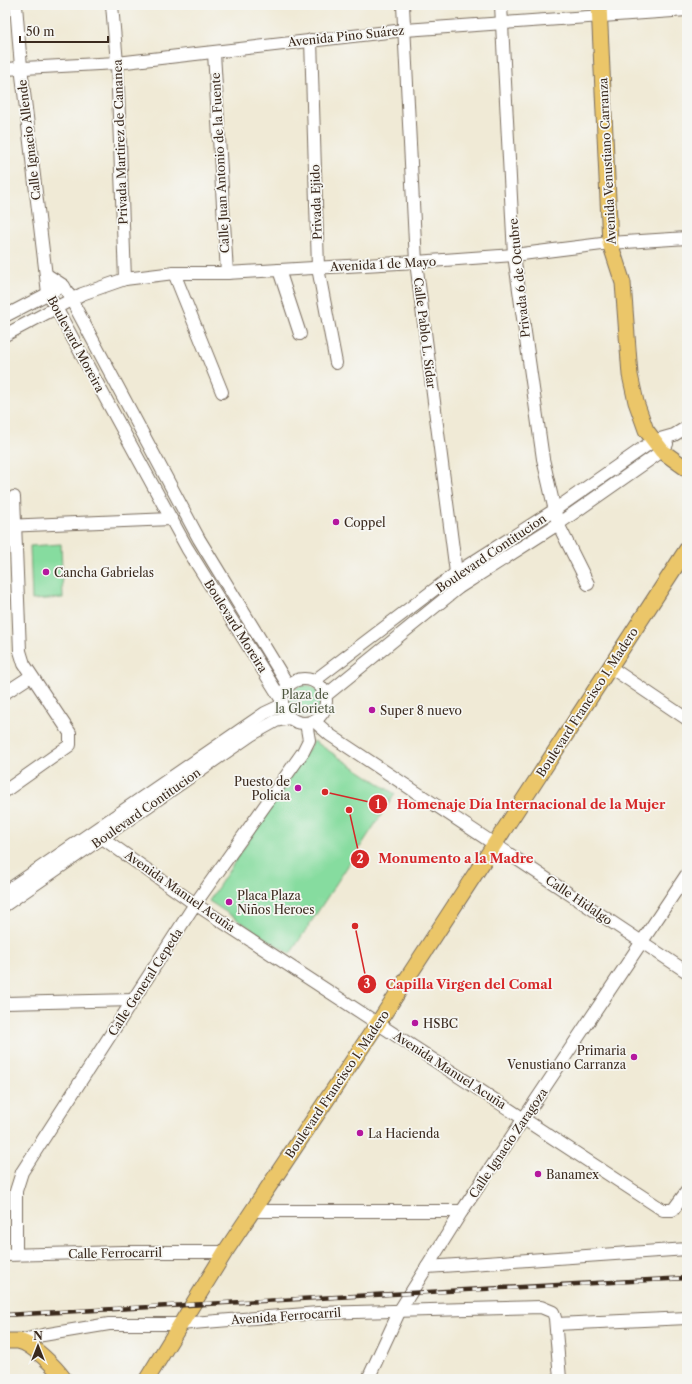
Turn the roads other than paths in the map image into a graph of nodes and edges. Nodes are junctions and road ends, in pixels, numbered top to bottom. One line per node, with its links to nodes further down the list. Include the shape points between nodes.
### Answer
1 (16, 5): 12 (street, Calle Ignacio Allende)
2 (112, 5): 11 (street, Privada Martirez de Cananea)
3 (403, 5): 8 (street, Calle Pablo L. Sidar)
4 (501, 5): 7 (street, Privada 6 de Octubre)
5 (599, 10): 6 (street, Avenida Pino Suárez); 7 (street, Avenida Pino Suárez); 15 (main road, Avenida Venustiano Carranza)
6 (687, 10)
7 (503, 22): 8 (street, Avenida Pino Suárez); 16 (street, Privada 6 de Octubre)
8 (405, 30): 9 (street, Avenida Pino Suárez); 17 (street, Calle Pablo L. Sidar)
9 (311, 40): 10 (street, Avenida Pino Suárez); 18 (street, Privada Ejido)
10 (214, 53): 11 (street, Avenida Pino Suárez); 21 (street, Calle Juan Antonio de la Fuente)
11 (118, 63): 12 (street, Avenida Pino Suárez); 23 (street, Privada Martirez de Cananea)
12 (21, 67): 13 (street, Avenida Pino Suárez); 22 (street, Calle Ignacio Allende)
13 (5, 68)
14 (687, 238): 15 (street, Avenida 1 de Mayo)
15 (610, 243): 16 (street, Avenida 1 de Mayo); 38 (main road, Avenida Venustiano Carranza, via 623,283 627,350 636,402 641,419)
16 (514, 255): 17 (street, Avenida 1 de Mayo); 41 (street, Privada 6 de Octubre, via 543,459)
17 (416, 262): 18 (street, Avenida 1 de Mayo); 48 (street, Calle Pablo L. Sidar)
18 (318, 268): 19 (street, Avenida 1 de Mayo); 31 (street, Privada Ejido)
19 (279, 270): 21 (street, Avenida 1 de Mayo); 29 (street)
20 (174, 273): 21 (street, Avenida 1 de Mayo); 23 (street, Avenida 1 de Mayo); 33 (street)
21 (227, 273)
22 (47, 275): 24 (street, Boulevard Moreira); 25 (street, Boulevard Moreira)
23 (125, 279): 26 (street, Avenida 1 de Mayo)
24 (64, 286): 25 (street); 26 (street)
25 (48, 293): 27 (street, Boulevard Moreira); 28 (street)
26 (77, 297): 27 (street, Avenida 1 de Mayo); 32 (street, Boulevard Moreira)
27 (56, 308): 30 (street, Avenida 1 de Mayo); 34 (street, Boulevard Moreira)
28 (5, 316)
29 (300, 334)
30 (5, 335)
31 (336, 362)
32 (117, 386): 34 (street); 35 (street, Boulevard Moreira)
33 (222, 392)
34 (103, 395): 37 (street, Boulevard Moreira)
35 (138, 426): 37 (street); 45 (street, Boulevard Moreira)
36 (687, 427): 38 (street, Boulevard Contitucion)
37 (124, 434): 42 (street, Boulevard Moreira)
38 (658, 446): 39 (main road); 41 (street, Boulevard Contitucion); 43 (street, Boulevard Contitucion)
39 (687, 469)
40 (14, 497): 44 (street)
41 (553, 511): 43 (street, Privada 6 de Octubre); 48 (street, Boulevard Contitucion)
42 (171, 519): 44 (street); 46 (street, Boulevard Moreira)
43 (558, 524): 49 (street, Privada 6 de Octubre); 50 (street, Boulevard Contitucion)
44 (11, 526): 52 (street, via 18,635 24,664)
45 (199, 539): 46 (street); 54 (street, Boulevard Moreira)
46 (187, 548): 57 (street, Boulevard Moreira)
47 (687, 549): 51 (main road, Boulevard Francisco I. Madero)
48 (456, 573): 50 (street, Calle Pablo L. Sidar); 53 (street, Boulevard Contitucion)
49 (588, 584)
50 (458, 588): 56 (street, Boulevard Contitucion)
51 (610, 667): 59 (street); 63 (main road, Boulevard Francisco I. Madero)
52 (31, 676): 55 (street); 61 (street, via 72,740 70,745)
53 (314, 681): 54 (street, via 296,680); 56 (street, via 321,687)
54 (288, 685): 57 (street)
55 (5, 693)
56 (325, 696): 60 (street, via 324,710)
57 (282, 702): 58 (street); 62 (street, Boulevard Contitucion)
58 (290, 718): 60 (street, via 297,722); 62 (street, Boulevard Contitucion, via 276,721 251,735)
59 (687, 719)
60 (310, 722): 63 (street, Calle Hidalgo); 66 (street, Calle General Cepeda, via 309,740 303,752)
61 (5, 791)
62 (98, 835): 65 (street, Boulevard Contitucion); 66 (street, Avenida Manuel Acuña); 67 (street, Boulevard Contitucion)
63 (495, 844): 68 (street, Calle Hidalgo); 72 (main road, Boulevard Francisco I. Madero)
64 (687, 874): 68 (street, Calle Ignacio Zaragoza)
65 (5, 892)
66 (195, 904): 70 (street, Calle General Cepeda); 72 (street, Avenida Manuel Acuña)
67 (5, 905)
68 (641, 943): 69 (street, Calle Hidalgo); 73 (street, Calle Ignacio Zaragoza)
69 (687, 972)
70 (134, 1000): 71 (street); 79 (street, Calle General Cepeda, via 22,1172 16,1191)
71 (5, 1003)
72 (378, 1023): 73 (street, Avenida Manuel Acuña); 75 (main road, Boulevard Francisco I. Madero)
73 (524, 1119): 74 (street, Avenida Manuel Acuña, via 663,1210 668,1211 677,1206); 76 (street, Calle Ignacio Zaragoza)
74 (687, 1191)
75 (252, 1211): 76 (street); 78 (main road, Boulevard Francisco I. Madero)
76 (462, 1211): 80 (street, Calle Ignacio Zaragoza)
77 (687, 1249): 80 (street)
78 (225, 1252): 79 (street, Calle Ferrocarril); 83 (main road, Boulevard Francisco I. Madero)
79 (11, 1255)
80 (427, 1267): 81 (street, Calle Ignacio Zaragoza)
81 (400, 1310): 83 (street, Avenida Ferrocarril, via 318,1313); 84 (street, Avenida Ferrocarril, via 541,1307 553,1312); 88 (street, Calle Ignacio Zaragoza)
82 (687, 1318): 84 (street)
83 (180, 1324): 85 (street, Avenida Ferrocarril, via 109,1324); 87 (main road, Boulevard Francisco I. Madero)
84 (556, 1324): 89 (street)
85 (12, 1341): 86 (main road, Avenida Ferrocarril, via 32,1348)
86 (64, 1379)
87 (147, 1379)
88 (368, 1379)
89 (560, 1379)

